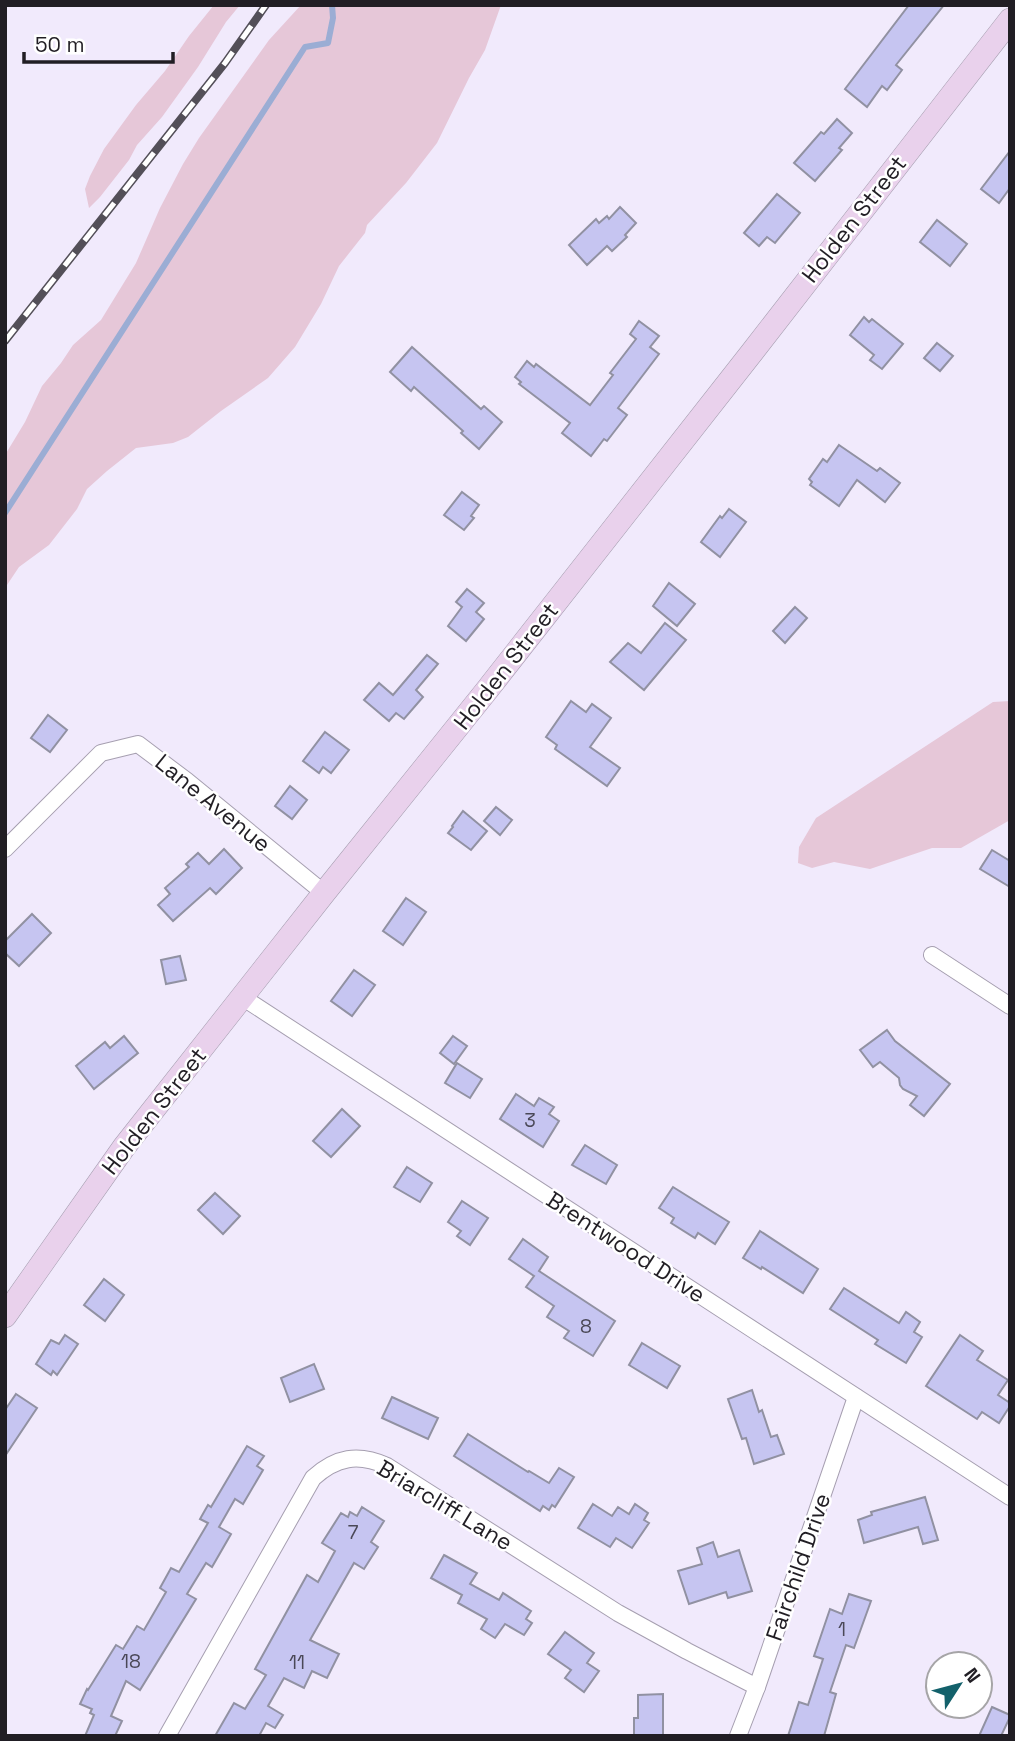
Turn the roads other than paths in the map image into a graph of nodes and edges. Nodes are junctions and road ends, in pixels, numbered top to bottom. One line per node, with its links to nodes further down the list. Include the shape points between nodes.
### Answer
1 (1010, 20): 3 (main road, Holden Street)
2 (5, 849): 3 (street, Lane Avenue, via 101,753 138,744)
3 (324, 892): 5 (main road, Holden Street)
4 (932, 955): 6 (street)
5 (242, 997): 7 (main road, Holden Street, via 124,1147); 8 (street, Brentwood Drive)
6 (1010, 1006)
7 (5, 1315)
8 (856, 1397): 9 (street, Brentwood Drive); 10 (street, Fairchild Drive)
9 (1010, 1497)
10 (757, 1687): 11 (street, Briarcliff Lane, via 618,1613 387,1466 350,1458 324,1468 308,1484); 12 (street, Fairchild Drive)
11 (167, 1736)
12 (738, 1736)

